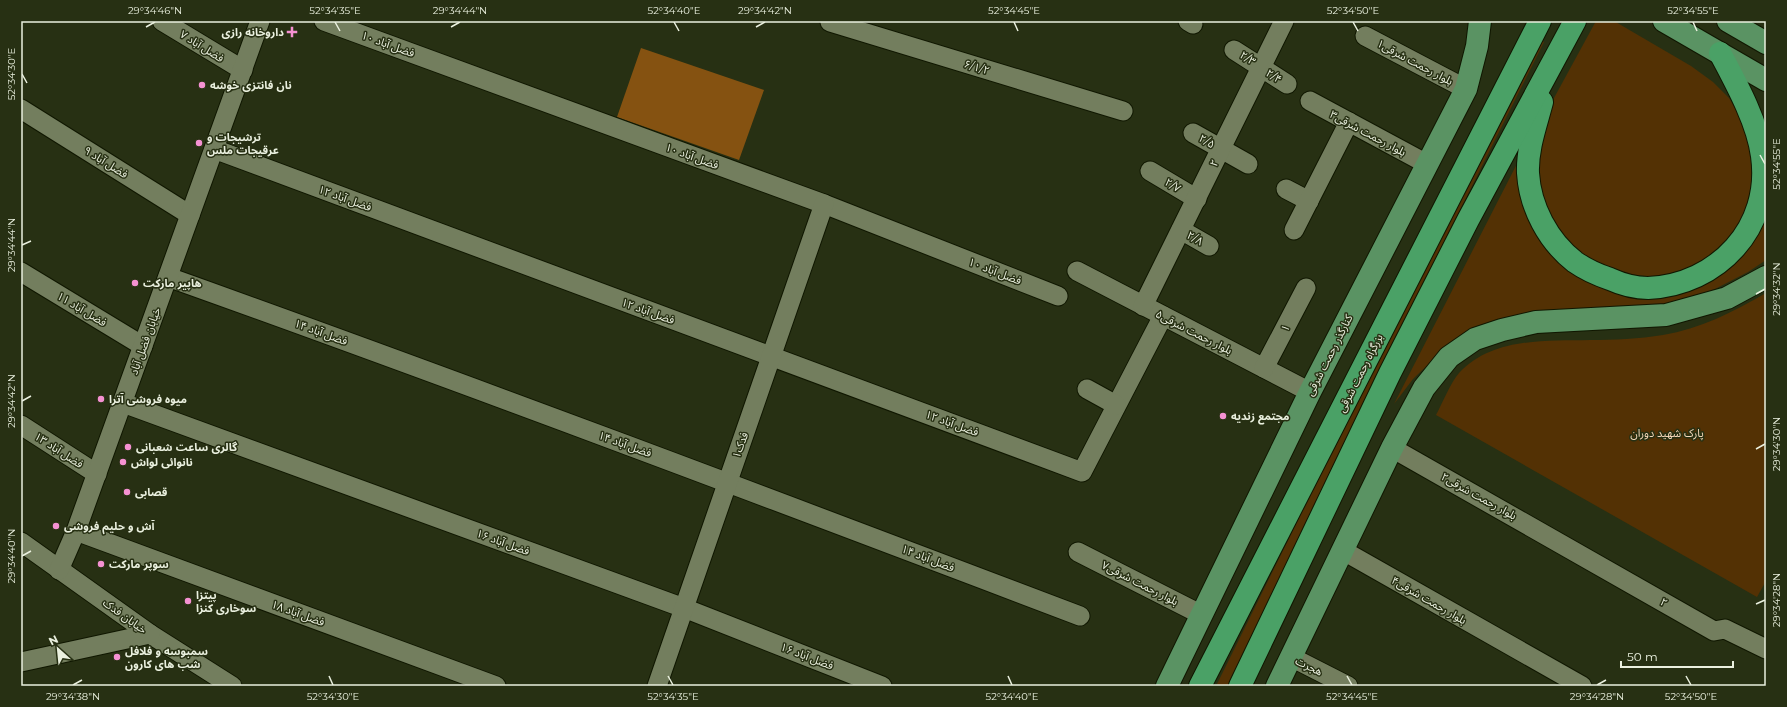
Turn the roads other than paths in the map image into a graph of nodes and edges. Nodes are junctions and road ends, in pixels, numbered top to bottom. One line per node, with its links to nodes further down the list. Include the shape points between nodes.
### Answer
1 (162, 21): 17 (street, فضل آباد ۷)
2 (260, 21): 17 (street, خیابان فضل آباد)
3 (324, 21): 35 (street, فضل آباد ۱۰)
4 (1284, 21): 16 (street, ۲)
5 (1480, 21): 21 (main road, کنارگذر رحمت شرقی, via 1477,46)
6 (1540, 21): 77 (highway, بزرگراه رحمت شرقی)
7 (1575, 21): 18 (highway)
8 (1664, 21): 15 (main road)
9 (1728, 21): 13 (main road)
10 (830, 22): 11 (street, ۶/۱/۲)
11 (865, 27): 24 (street, ۶/۱/۲)
12 (1365, 36): 21 (street, بلوار رحمت شرقی۱)
13 (1766, 43)
14 (1234, 50): 16 (street, ۲/۳)
15 (1720, 53): 18 (highway, via 1752,121 1762,156 1762,183 1757,213 1740,244 1722,260 1704,272 1675,284 1647,288 1620,283 1575,262 1557,244 1542,222 1533,200 1529,167 1530,148); 19 (main road)
16 (1262, 67): 20 (street, ۲/۴); 28 (street, ۲)
17 (243, 70): 27 (street, خیابان فضل آباد)
18 (1549, 72): 78 (highway, via 1468,220 1390,373)
19 (1766, 80)
20 (1287, 84)
21 (1466, 89): 30 (main road, کنارگذر رحمت شرقی)
22 (1310, 101): 25 (street, بلوار رحمت شرقی۳)
23 (21, 109): 36 (street, فضل آباد ۹)
24 (1123, 111)
25 (1348, 122): 30 (street, بلوار رحمت شرقی۳); 34 (street)
26 (1193, 133): 28 (street, ۲/۵)
27 (214, 149): 36 (street, خیابان فضل آباد); 49 (street, فضل آباد ۱۲)
28 (1221, 149): 29 (street, ۲/۵); 33 (street, ۲)
29 (1248, 164)
30 (1427, 164): 52 (main road, کنارگذر رحمت شرقی)
31 (1150, 171): 33 (street, ۲/۷)
32 (1286, 189): 34 (street)
33 (1196, 199): 37 (street, ۲)
34 (1309, 201): 38 (street)
35 (824, 204): 45 (street, فضل آباد ۱۰); 49 (street, فدک۱)
36 (190, 215): 42 (street, خیابان فضل آباد)
37 (1181, 230): 39 (street, ۲/۸); 46 (street, ۲)
38 (1294, 230)
39 (1210, 246)
40 (1077, 271): 46 (street, ۵بلوار رحمت شرقی)
41 (21, 272): 48 (street, فضل آباد ۱۱)
42 (168, 277): 48 (street, خیابان فضل آباد); 58 (street, فضل آباد ۱۴)
43 (1766, 277): 56 (main road, via 1727,298 1666,315 1536,322 1475,339 1449,357 1436,371)
44 (1306, 288): 50 (street, ۱)
45 (1058, 296)
46 (1144, 306): 47 (street, ۵بلوار رحمت شرقی)
47 (1163, 316): 50 (street, ۵بلوار رحمت شرقی); 54 (street)
48 (143, 346): 53 (street, خیابان فضل آباد)
49 (771, 356): 54 (street, فضل آباد ۱۲, via 1082,472); 58 (street, فدک۱)
50 (1264, 368): 52 (street, ۵بلوار رحمت شرقی)
51 (1087, 389): 54 (street)
52 (1310, 392): 66 (main road, کنارگذر رحمت شرقی)
53 (123, 403): 57 (street, خیابان فضل آباد); 65 (street, فضل آباد ۱۶)
54 (1116, 406)
55 (21, 425): 57 (street, فضل آباد ۱۳)
56 (1392, 448): 61 (street, بلوار رحمت شرقی۲); 62 (main road)
57 (97, 474): 59 (street, خیابان فضل آباد)
58 (727, 482): 65 (street, فدک۱); 67 (street, فضل آباد ۱۴)
59 (76, 531): 64 (street, خیابان فضل آباد); 73 (street, فضل آباد ۱۸)
60 (21, 542): 64 (street, خیابان فدک)
61 (1565, 545): 69 (street, ۲, via 1714,631 1725,629)
62 (1342, 550): 70 (main road); 81 (street, بلوار رحمت شرقی۴)
63 (1078, 552): 66 (street, بلوار رحمت شرقی۷)
64 (59, 570): 68 (street, خیابان فدک)
65 (684, 608): 74 (street, فدک۱); 75 (street, فضل آباد ۱۶)
66 (1202, 615): 76 (main road, کنارگذر رحمت شرقی)
67 (1080, 616)
68 (150, 634): 71 (street); 72 (street, خیابان فدک)
69 (1766, 649)
70 (1291, 657): 79 (main road); 80 (street, هجرت)
71 (21, 662)
72 (232, 686)
73 (496, 686)
74 (657, 686)
75 (882, 686)
76 (1167, 686)
77 (1200, 686)
78 (1240, 686)
79 (1277, 686)
80 (1348, 686)
81 (1582, 686)

